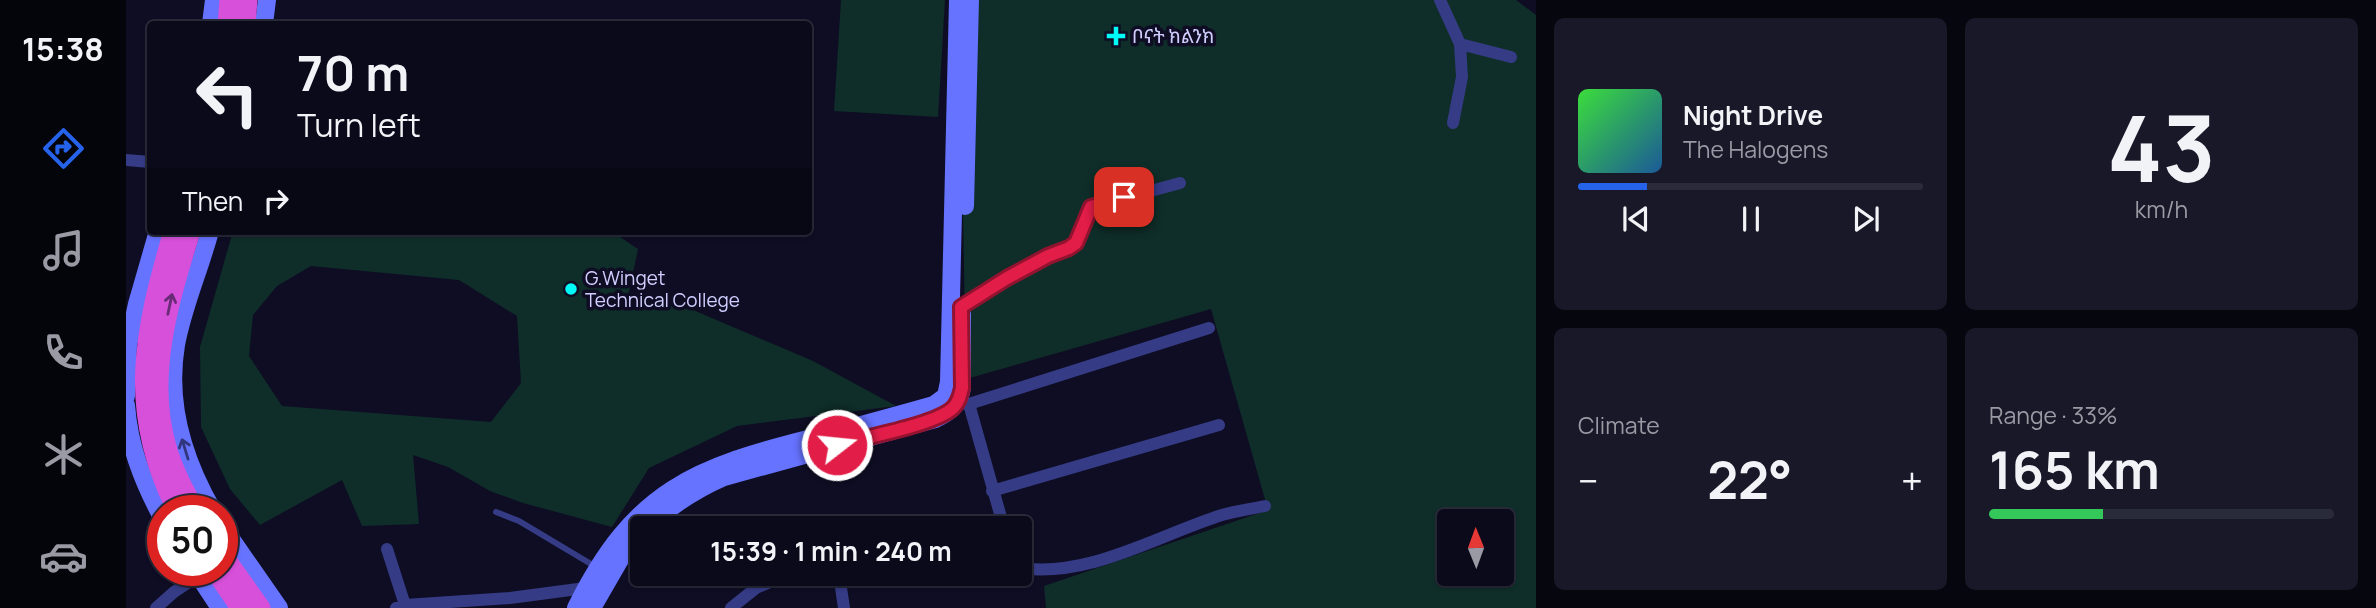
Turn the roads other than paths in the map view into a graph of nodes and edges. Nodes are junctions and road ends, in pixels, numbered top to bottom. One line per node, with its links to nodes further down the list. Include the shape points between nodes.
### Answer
1 (214, 0): 8 (main road)
2 (229, 0): 9 (highway)
3 (248, 0): 10 (highway)
4 (267, 0): 11 (main road)
5 (958, 0): 42 (main road, via 946,396 934,405 746,455 699,473 643,512)
6 (970, 0): 22 (main road)
7 (1440, 0): 12 (street)
8 (211, 21)
9 (227, 21)
10 (246, 21)
11 (264, 21)
12 (1460, 44): 13 (street); 14 (street, via 1462,77)
13 (1511, 57)
14 (1454, 123)
15 (126, 160): 16 (street)
16 (147, 162)
17 (1180, 183): 22 (street, via 1091,207 1076,243)
18 (157, 235): 24 (main road)
19 (172, 235): 32 (highway, via 148,325 142,388 151,449)
20 (190, 235): 33 (highway, one-way to 20, via 167,448 159,395 161,346)
21 (209, 235): 34 (main road, one-way to 21, via 189,462 174,397 176,347)
22 (961, 307): 26 (main road)
23 (1209, 328): 26 (street)
24 (127, 346): 25 (main road)
25 (126, 396)
26 (963, 404): 30 (street); 37 (main road, via 935,419 724,477 691,493)
27 (126, 405): 29 (main road)
28 (1219, 425): 30 (street)
29 (130, 453): 31 (main road)
30 (992, 491): 38 (street)
31 (151, 495)
32 (170, 495)
33 (189, 495)
34 (205, 495)
35 (1265, 506): 43 (street, via 1223,515 1078,565)
36 (496, 512): 42 (lane, via 519,520)
37 (660, 516)
38 (1000, 516)
39 (630, 547): 50 (main road)
40 (238, 549): 58 (main road)
41 (387, 549): 53 (street)
42 (598, 568): 50 (main road)
43 (1032, 569)
44 (238, 576): 57 (highway)
45 (182, 586): 54 (street)
46 (209, 586): 55 (main road)
47 (217, 586): 56 (highway)
48 (761, 586): 61 (street)
49 (841, 586): 62 (street)
50 (595, 587): 51 (street); 59 (main road); 60 (main road)
51 (509, 603): 52 (street)
52 (450, 605): 53 (street)
53 (400, 606)
54 (156, 608)
55 (219, 608)
56 (240, 608)
57 (261, 608)
58 (279, 608)
59 (576, 608)
60 (592, 608)
61 (731, 608)
62 (844, 608)

